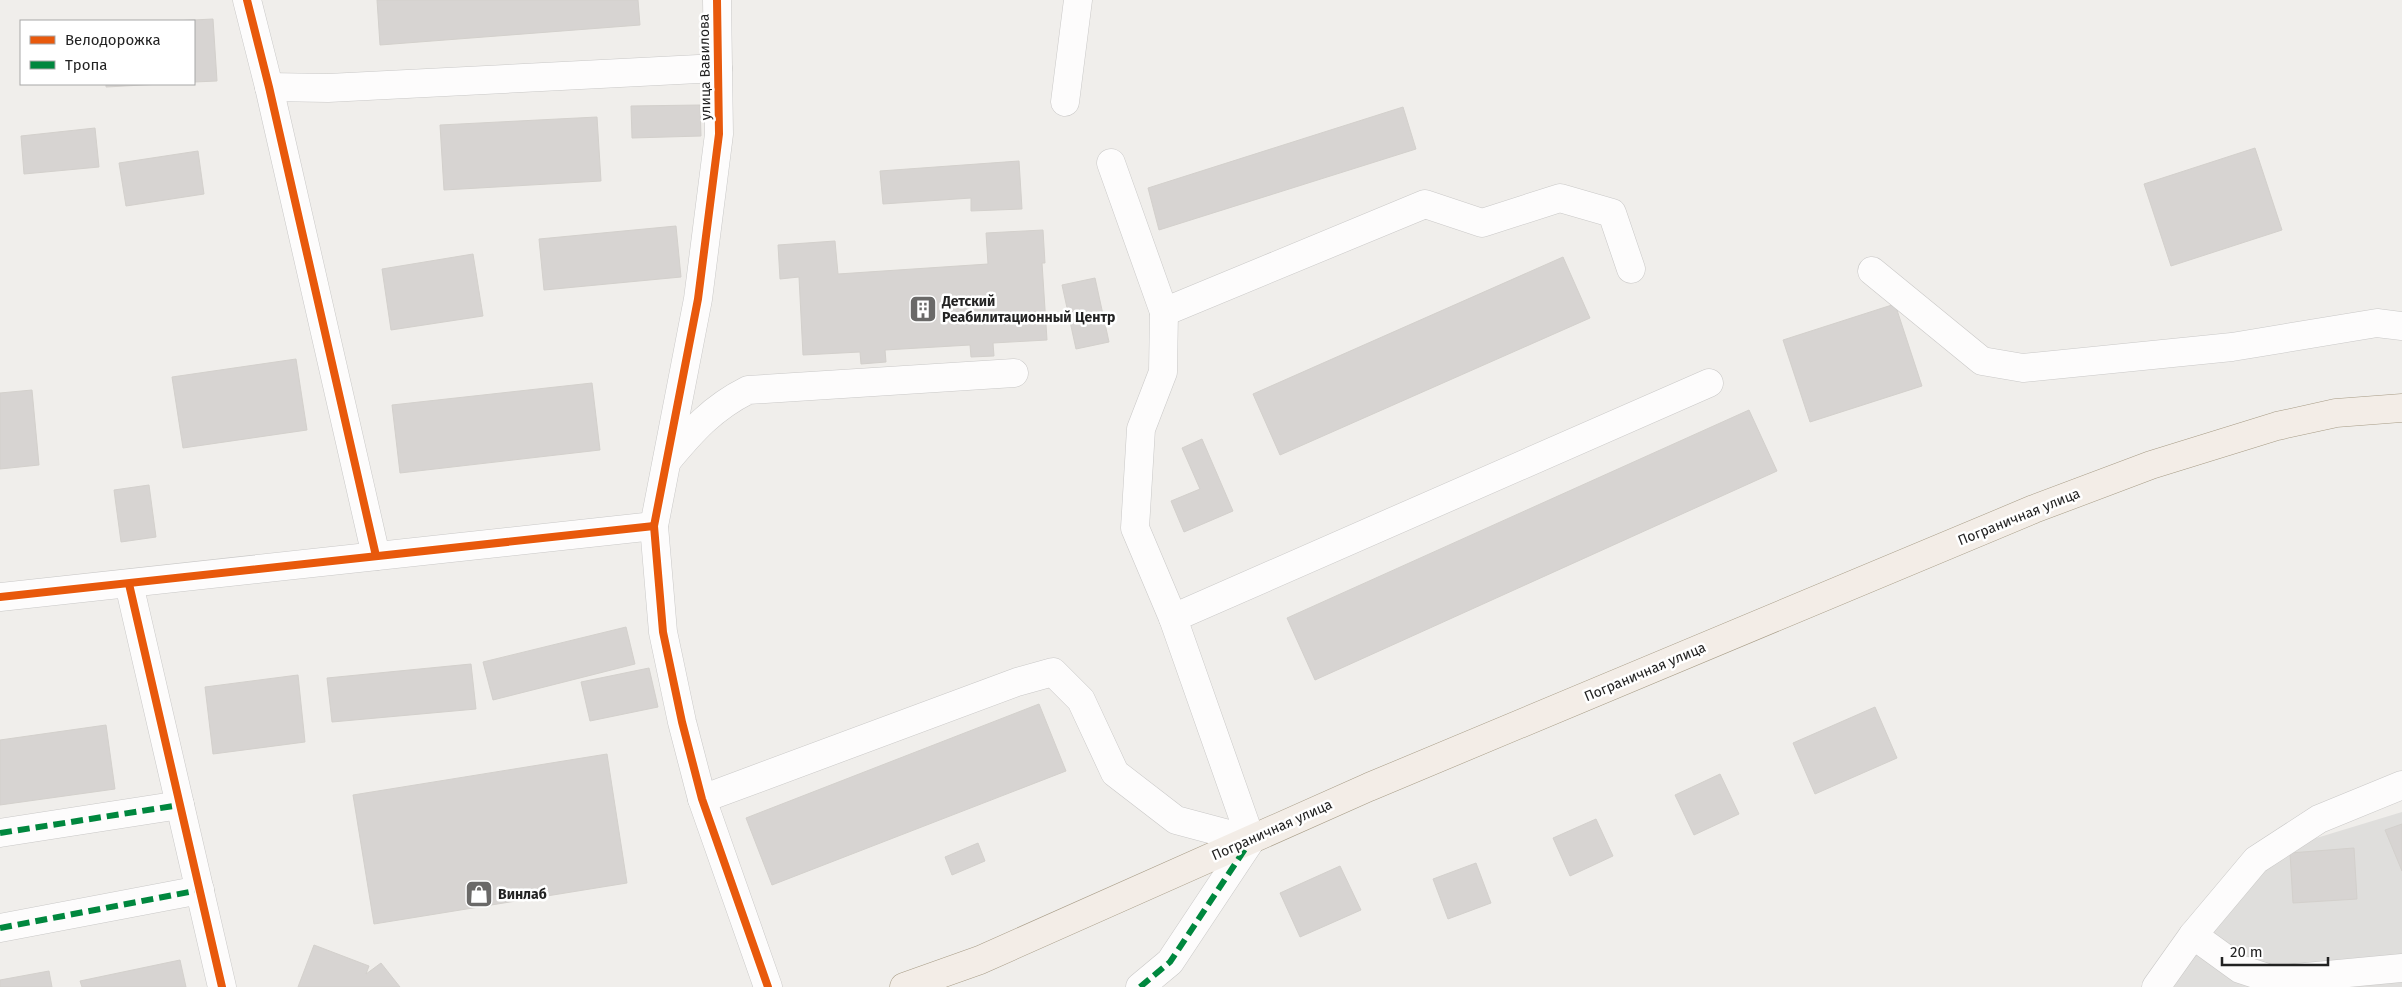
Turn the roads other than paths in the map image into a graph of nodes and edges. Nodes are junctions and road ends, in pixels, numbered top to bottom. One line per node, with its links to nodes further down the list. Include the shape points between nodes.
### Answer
1 (247, 0): 5 (street)
2 (717, 0): 4 (street, улица Вавилова)
3 (1078, 0): 6 (street)
4 (718, 68): 5 (street, via 328,88); 15 (street, улица Вавилова, via 719,134 698,299)
5 (269, 87): 17 (street)
6 (1065, 102)
7 (1112, 163): 10 (street)
8 (1631, 269): 10 (street, via 1612,213 1560,198 1482,223 1425,204)
9 (1872, 271): 11 (street, via 1982,361 2023,368 2232,348 2378,323)
10 (1164, 312): 20 (street, via 1164,372 1140,429 1135,528)
11 (2402, 326)
12 (1014, 373): 15 (street, via 748,390 726,401 698,425)
13 (1709, 383): 20 (street)
14 (2402, 408): 25 (main road, Пограничная улица, via 2336,413 2277,426 2151,465 2015,517 1369,787)
15 (666, 462): 16 (street, улица Вавилова)
16 (654, 526): 17 (street); 22 (street, улица Вавилова, via 663,632)
17 (376, 556): 18 (street)
18 (129, 584): 19 (street); 23 (street)
19 (0, 597)
20 (1174, 618): 25 (street)
21 (2402, 785): 28 (street, via 2319,819 2256,860)
22 (702, 799): 25 (street, via 1016,682 1053,672 1081,700 1115,772 1176,820); 31 (street, улица Вавилова)
23 (180, 805): 24 (street); 26 (street)
24 (0, 833)
25 (1251, 840): 32 (main road, Пограничная улица, via 980,960); 33 (street, via 1170,962)
26 (200, 890): 27 (street); 30 (street)
27 (0, 928)
28 (2193, 935): 29 (street, via 2240,969 2274,980); 34 (street)
29 (2402, 968)
30 (222, 987)
31 (768, 987)
32 (904, 987)
33 (1140, 987)
34 (2156, 987)

